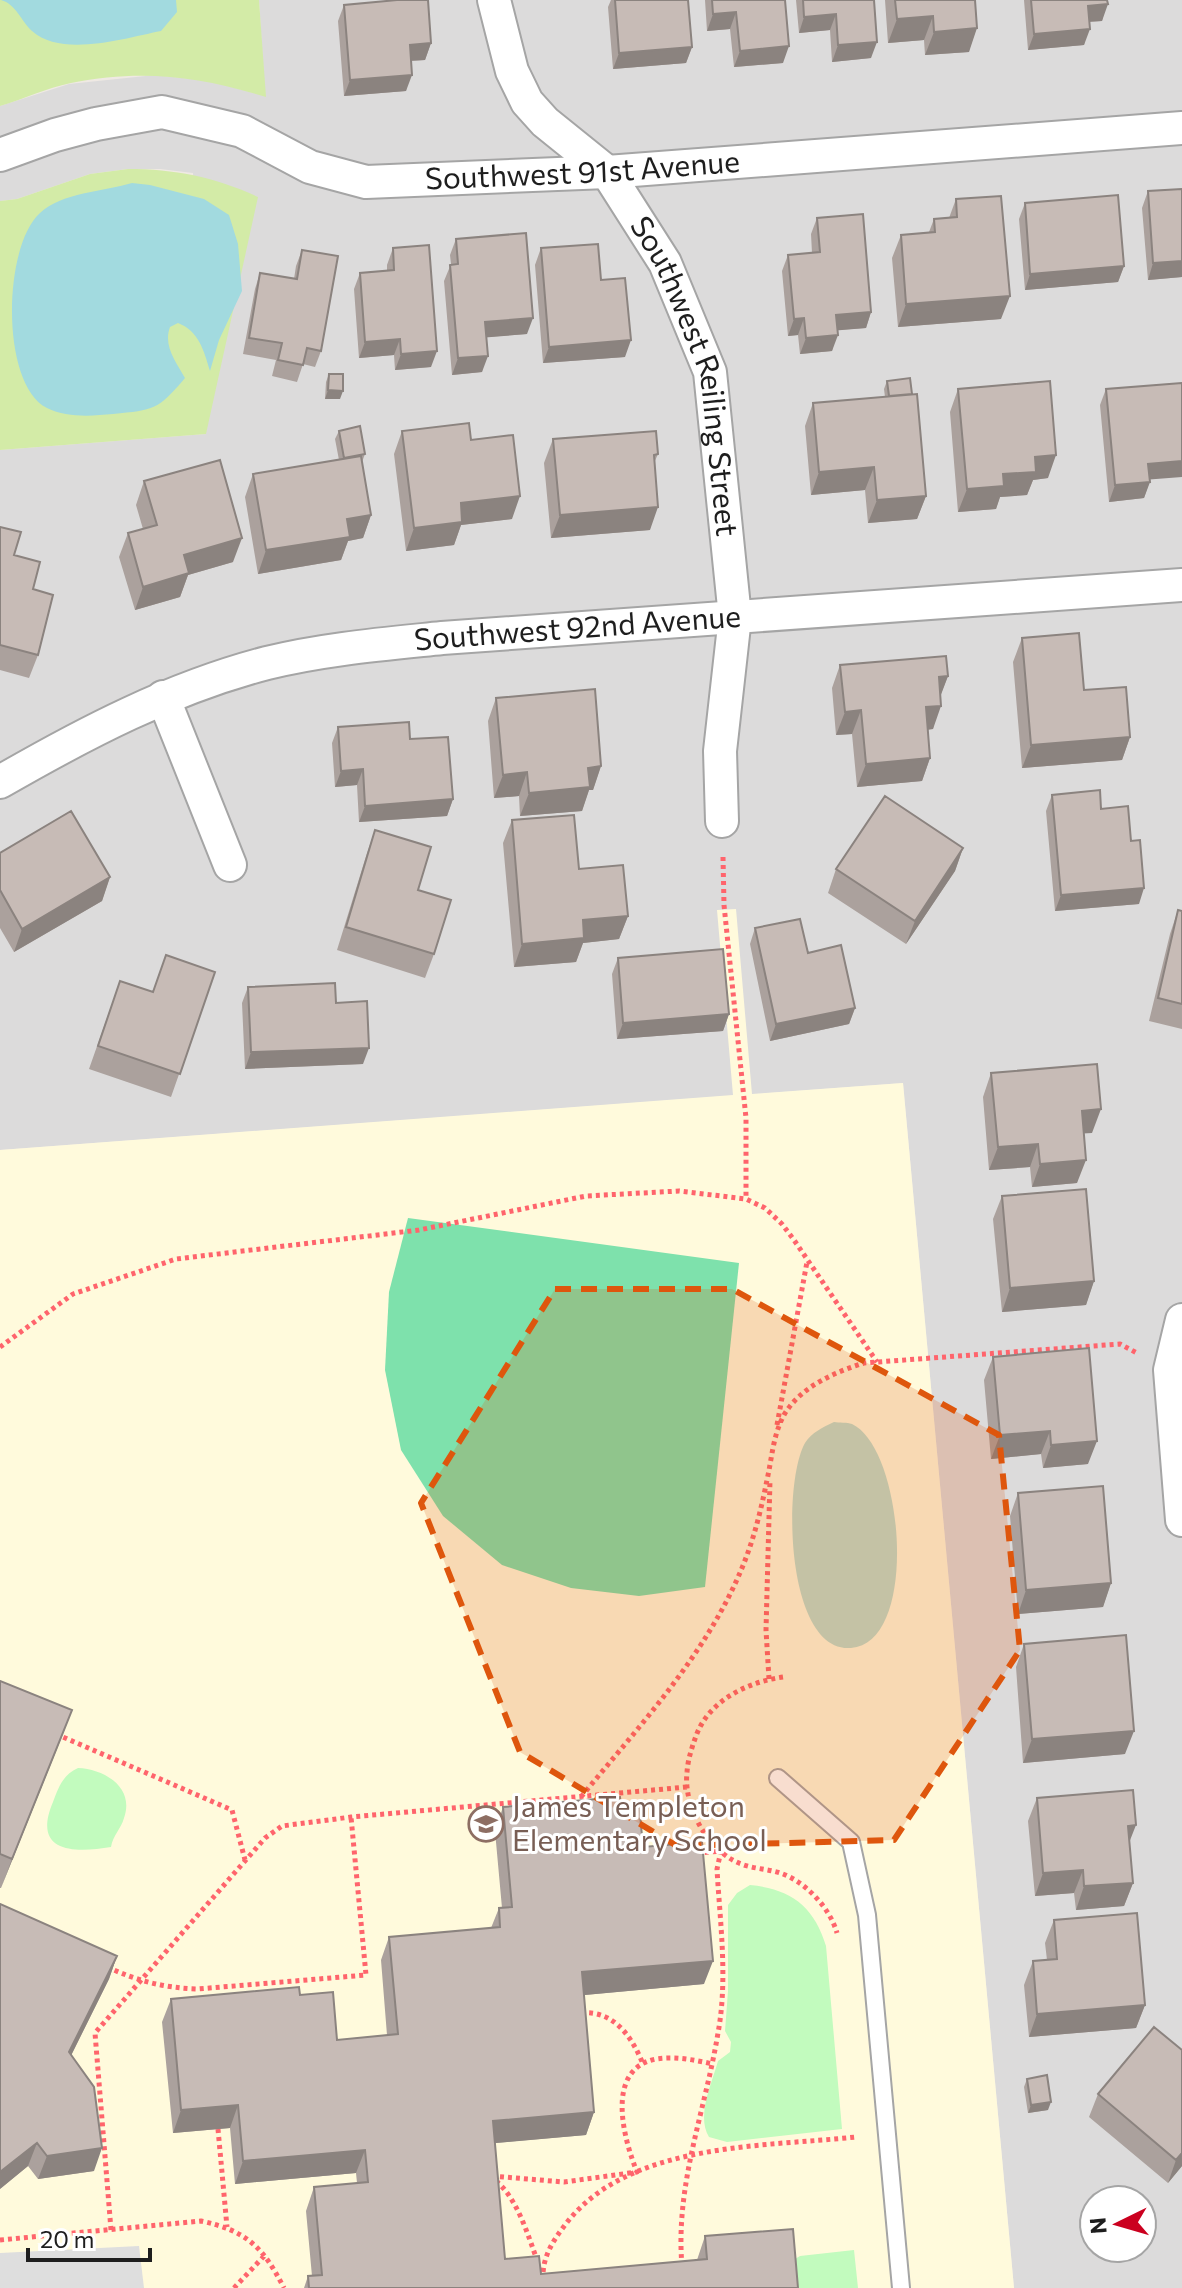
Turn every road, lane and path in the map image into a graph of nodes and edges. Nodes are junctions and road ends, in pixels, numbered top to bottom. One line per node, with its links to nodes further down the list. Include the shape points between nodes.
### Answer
1 (494, 0): 4 (street, Southwest Reiling Street, via 512,71 527,102)
2 (1182, 128): 4 (street, Southwest 91st Avenue)
3 (0, 155): 4 (street, Southwest 91st Avenue, via 82,128 162,112 242,131 310,167 366,182)
4 (607, 172): 6 (street, Southwest Reiling Street, via 665,263 710,372)
5 (1182, 585): 6 (street, Southwest 92nd Avenue)
6 (735, 617): 7 (street, Southwest 92nd Avenue, via 334,651 267,663); 9 (street, Southwest Reiling Street, via 720,751)
7 (163, 697): 8 (street, Southwest 92nd Avenue, via 77,737); 10 (street)
8 (0, 782)
9 (722, 821): 11 (path, via 724,905 746,1118)
10 (230, 865)
11 (746, 1199): 12 (path, via 782,1224); 14 (path, via 679,1191 586,1196 419,1230 176,1259 73,1294)
12 (807, 1261): 15 (path); 17 (path)
13 (1182, 1320): 16 (street)
14 (0, 1347)
15 (877, 1362): 16 (path, via 1120,1344); 17 (path, via 846,1369 806,1390 785,1413)
16 (1170, 1370): 19 (street)
17 (776, 1433): 18 (path)
18 (770, 1465): 21 (path); 25 (path, via 742,1569 709,1631 660,1703)
19 (1182, 1520)
20 (783, 1677): 21 (path)
21 (769, 1679): 24 (path, via 740,1689 704,1721 691,1751)
22 (44, 1728): 29 (path, via 232,1810)
23 (778, 1778): 51 (lane, via 851,1842 867,1915)
24 (687, 1787): 25 (path); 27 (path, via 697,1820)
25 (581, 1797): 26 (path)
26 (351, 1817): 29 (path, via 282,1826); 32 (path, via 366,1975 198,1989)
27 (721, 1851): 28 (path); 30 (path, via 800,1883 828,1913); 35 (path, via 717,1869 722,1996)
28 (692, 1853)
29 (245, 1860): 32 (path)
30 (838, 1942)
31 (97, 1963): 32 (path)
32 (139, 1982): 43 (path, via 95,2033)
33 (575, 2014): 34 (path, via 595,2013 619,2025)
34 (643, 2064): 35 (path, via 667,2059); 41 (path, via 627,2084 622,2101 624,2137)
35 (713, 2064): 40 (path)
36 (855, 2122): 38 (path)
37 (218, 2129): 42 (path)
38 (856, 2137): 39 (path); 40 (path)
39 (857, 2152)
40 (690, 2153): 41 (path); 46 (path, via 681,2217)
41 (637, 2172): 47 (path, via 603,2188 569,2219 549,2248); 47 (path, via 564,2182 487,2176 501,2185 518,2214)
42 (227, 2227): 43 (path, via 201,2221); 45 (path, via 253,2241)
43 (111, 2230): 44 (path)
44 (0, 2240)
45 (265, 2255): 48 (path); 49 (path)
46 (682, 2274)
47 (543, 2276): 50 (path)
48 (234, 2288)
49 (284, 2288)
50 (544, 2288)
51 (901, 2288)

